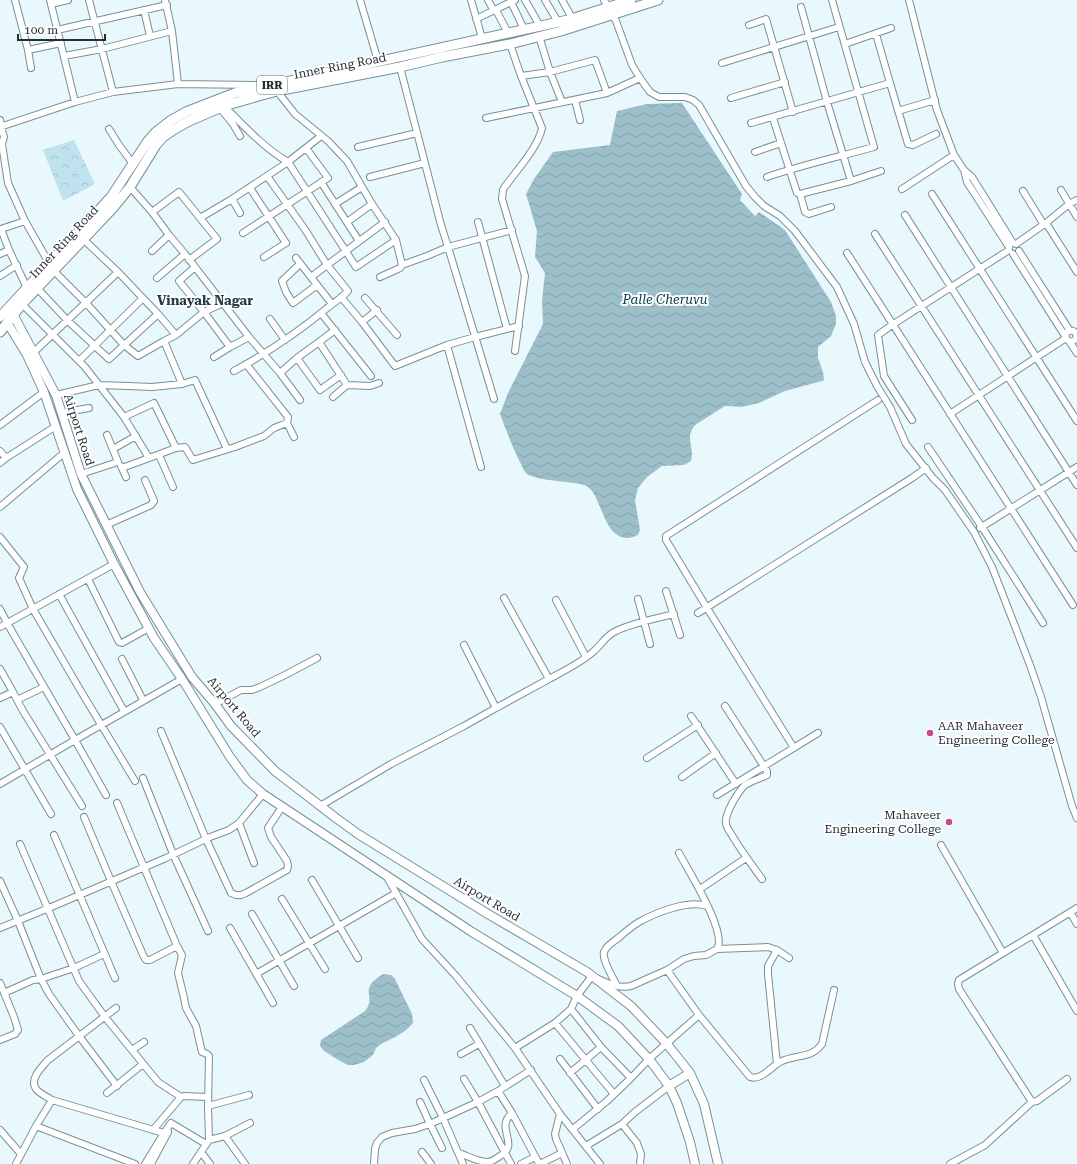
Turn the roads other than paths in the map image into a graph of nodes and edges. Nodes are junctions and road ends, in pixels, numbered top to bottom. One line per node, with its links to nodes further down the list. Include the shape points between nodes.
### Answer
1 (15, 0): 43 (street)
2 (68, 0): 15 (street)
3 (89, 0): 23 (street)
4 (360, 0): 45 (street)
5 (471, 0): 22 (street)
6 (488, 0): 20 (street)
7 (525, 0): 26 (street)
8 (545, 0): 24 (street)
9 (562, 0): 21 (street)
10 (631, 0): 17 (highway, Inner Ring Road / IRR)
11 (658, 0): 17 (highway, Inner Ring Road / IRR)
12 (832, 0): 27 (street)
13 (909, 0): 61 (street)
14 (510, 1): 20 (street); 29 (street)
15 (50, 2): 30 (street)
16 (166, 2): 19 (street); 31 (street)
17 (608, 7): 21 (highway, Inner Ring Road / IRR); 35 (highway, Inner Ring Road / IRR, via 561,31); 51 (street)
18 (801, 7): 36 (street)
19 (144, 10): 23 (street); 34 (street)
20 (495, 10): 22 (street); 32 (street)
21 (572, 18): 24 (highway, Inner Ring Road / IRR)
22 (476, 19): 37 (street)
23 (94, 21): 30 (street); 42 (street)
24 (558, 22): 26 (highway, Inner Ring Road / IRR)
25 (749, 25): 41 (street, via 766,19)
26 (540, 26): 29 (highway, Inner Ring Road / IRR)
27 (839, 27): 36 (street); 40 (street)
28 (891, 28): 33 (street)
29 (524, 29): 32 (highway, Inner Ring Road / IRR)
30 (57, 30): 38 (street)
31 (172, 31): 34 (street); 54 (street)
32 (508, 33): 37 (highway, Inner Ring Road / IRR)
33 (876, 34): 40 (street); 53 (street)
34 (150, 36): 42 (street)
35 (539, 36): 39 (highway, Inner Ring Road / IRR); 49 (street)
36 (808, 36): 41 (street); 64 (street)
37 (482, 38): 45 (highway, Inner Ring Road / IRR)
38 (61, 43): 43 (street); 44 (street)
39 (510, 44): 47 (highway, Inner Ring Road / IRR); 50 (street)
40 (845, 44): 58 (street)
41 (775, 46): 46 (street); 52 (street)
42 (102, 49): 44 (street); 56 (street)
43 (28, 50): 48 (street)
44 (64, 56): 62 (street)
45 (378, 61): 55 (highway, Inner Ring Road / IRR)
46 (722, 63)
47 (400, 67): 55 (highway, Inner Ring Road / IRR); 76 (street)
48 (31, 68)
49 (550, 72): 50 (street); 57 (street, via 595,60); 63 (street)
50 (521, 76): 66 (street)
51 (640, 78): 57 (street); 254 (street, via 650,92 660,97 685,97 699,105 746,186 764,206 780,216 795,231 837,287 854,324 865,362 890,407 906,444)
52 (785, 82): 59 (street); 68 (street)
53 (890, 83): 58 (street); 67 (street)
54 (178, 84): 55 (street); 56 (street)
55 (273, 88): 65 (highway, Inner Ring Road / IRR); 79 (street, via 295,114); 88 (highway, Inner Ring Road / IRR, via 235,93 186,112 156,132)
56 (112, 92): 62 (street)
57 (607, 93): 60 (street)
58 (859, 93): 64 (street); 86 (street, via 874,146)
59 (731, 98)
60 (575, 100): 63 (street); 72 (street)
61 (935, 100): 67 (street); 85 (street)
62 (75, 102): 74 (street)
63 (562, 102): 66 (street)
64 (827, 102): 68 (street); 86 (street)
65 (222, 107): 78 (street); 87 (street, via 278,157); 99 (highway, Inner Ring Road / IRR, via 189,121 163,137)
66 (534, 108): 69 (street); 128 (street, via 542,128 541,133 502,194)
67 (898, 111): 77 (street, via 908,144 913,145)
68 (793, 112): 70 (street)
69 (486, 118)
70 (773, 118): 73 (street); 81 (street)
71 (0, 120): 74 (street)
72 (580, 120)
73 (751, 123)
74 (0, 127): 80 (street, via 4,137)
75 (109, 129): 88 (street)
76 (417, 133): 82 (street); 89 (street)
77 (936, 134)
78 (240, 136)
79 (321, 136): 83 (street); 100 (street, via 347,161)
80 (1, 143): 97 (street)
81 (781, 143): 84 (street); 90 (street)
82 (358, 147)
83 (306, 148): 87 (street); 96 (street, via 328,178)
84 (755, 152)
85 (954, 155): 102 (street); 137 (street, via 972,177)
86 (844, 156): 90 (street); 95 (street)
87 (288, 162): 92 (street); 105 (street)
88 (133, 164): 115 (highway, Inner Ring Road / IRR)
89 (425, 164): 93 (street); 136 (street)
90 (790, 169): 94 (street); 106 (street, via 797,193)
91 (881, 171): 95 (street)
92 (268, 176): 101 (street); 113 (street)
93 (370, 177)
94 (767, 177)
95 (852, 181): 106 (street)
96 (321, 182): 105 (street); 110 (street)
97 (8, 183): 98 (street); 122 (street)
98 (0, 185)
99 (130, 187): 115 (highway, Inner Ring Road / IRR); 116 (street)
100 (362, 187): 110 (street); 111 (street)
101 (250, 188): 108 (street); 119 (street)
102 (902, 189)
103 (1061, 190): 112 (street)
104 (1023, 191): 126 (street)
105 (306, 192): 113 (street); 140 (street)
106 (800, 194): 114 (street, via 805,212 809,214)
107 (932, 194): 153 (street)
108 (232, 199): 117 (street); 121 (street)
109 (1077, 200): 112 (street)
110 (335, 204): 123 (street)
111 (372, 204): 123 (street); 124 (street)
112 (1069, 204): 120 (street); 126 (street)
113 (288, 205): 119 (street); 149 (street)
114 (831, 208)
115 (106, 209): 133 (highway, Inner Ring Road / IRR); 151 (highway, Inner Ring Road / IRR, via 70,242)
116 (152, 212): 121 (street, via 179,192); 131 (street)
117 (240, 212)
118 (904, 215): 163 (street)
119 (269, 217): 129 (street); 144 (street, via 286,243)
120 (1077, 217)
121 (200, 218): 146 (street, via 217,239)
122 (25, 221): 127 (street); 151 (street)
123 (347, 222): 135 (street)
124 (385, 222): 134 (street); 135 (street)
125 (478, 222): 132 (street)
126 (1045, 224): 137 (street); 155 (street)
127 (0, 228): 138 (street)
128 (512, 230): 132 (street); 183 (street, via 525,276)
129 (243, 233)
130 (875, 234): 171 (street)
131 (168, 235): 139 (street); 143 (street)
132 (482, 238): 136 (street); 184 (street)
133 (83, 239): 151 (highway, Inner Ring Road / IRR); 154 (street)
134 (396, 240): 140 (street, via 356,267); 150 (street)
135 (358, 242): 140 (street)
136 (448, 247): 150 (street); 193 (street)
137 (1013, 248): 153 (street); 187 (street); 194 (street)
138 (9, 250): 142 (street); 148 (street)
139 (152, 251)
140 (345, 251): 149 (street)
141 (847, 253): 182 (street)
142 (0, 254)
143 (185, 254): 146 (street); 159 (street)
144 (264, 257)
145 (296, 258): 147 (street)
146 (189, 260): 152 (street)
147 (300, 264): 157 (street); 160 (street, via 282,281 293,303)
148 (17, 265): 156 (street); 161 (street)
149 (327, 265): 157 (street); 164 (street, via 347,290)
150 (402, 265): 158 (street)
151 (52, 267): 161 (highway, Inner Ring Road / IRR); 162 (highway, Inner Ring Road / IRR); 167 (street)
152 (195, 267): 168 (street); 174 (street, via 179,281)
153 (980, 269): 163 (street); 208 (street)
154 (118, 272): 165 (street); 167 (street)
155 (1077, 272)
156 (0, 276)
157 (311, 277): 160 (street)
158 (380, 277)
159 (157, 278)
160 (317, 285): 170 (street)
161 (27, 288): 173 (highway, Inner Ring Road / IRR)
162 (37, 288): 169 (highway, Inner Ring Road / IRR); 179 (street)
163 (951, 288): 171 (street); 216 (street)
164 (341, 297): 170 (street); 180 (street)
165 (143, 298): 176 (street); 185 (street)
166 (366, 298): 172 (street)
167 (86, 303): 179 (street); 185 (street)
168 (223, 303): 174 (street); 192 (street)
169 (22, 304): 177 (highway, Inner Ring Road / IRR); 189 (street)
170 (332, 304): 175 (street)
171 (922, 307): 182 (street); 223 (street)
172 (377, 310): 180 (street); 191 (street)
173 (2, 311)
174 (204, 312): 190 (street); 202 (street)
175 (321, 313): 186 (street); 195 (street)
176 (158, 314): 190 (street); 199 (street)
177 (14, 316): 181 (highway, Inner Ring Road / IRR); 204 (main road, Airport Road)
178 (270, 319): 195 (street)
179 (67, 320): 189 (street); 201 (street)
180 (362, 322): 200 (street, via 394,366)
181 (8, 324): 188 (highway, Inner Ring Road / IRR); 221 (main road, Airport Road, via 27,355)
182 (892, 325): 230 (street); 232 (street, via 878,335 884,376)
183 (519, 326): 184 (street); 203 (street)
184 (506, 329): 193 (street)
185 (110, 330): 199 (street); 201 (street)
186 (335, 330): 198 (street); 215 (street)
187 (1074, 331): 194 (street, via 1067,332); 196 (street)
188 (0, 332)
189 (52, 334): 204 (street); 210 (street)
190 (176, 335): 197 (street)
191 (397, 335)
192 (249, 337): 202 (street); 206 (street)
193 (475, 337): 200 (street); 225 (street)
194 (1067, 339): 196 (street); 205 (street); 208 (street)
195 (285, 340): 206 (street)
196 (1076, 340)
197 (164, 341): 199 (street, via 138,356); 218 (street)
198 (319, 342): 209 (street); 214 (street)
199 (124, 345): 201 (street, via 109,359)
200 (447, 345): 251 (street)
201 (95, 346): 210 (street)
202 (230, 347): 207 (street)
203 (515, 351)
204 (34, 352): 222 (main road, Airport Road)
205 (1077, 353)
206 (264, 354): 211 (street); 213 (street)
207 (214, 357)
208 (1037, 357): 216 (street); 233 (street)
209 (297, 358): 213 (street); 214 (street, via 320,390)
210 (79, 361): 219 (street)
211 (246, 364): 212 (street); 234 (street, via 288,418)
212 (234, 371)
213 (280, 373): 226 (street)
214 (341, 375): 220 (street)
215 (371, 376)
216 (1008, 376): 223 (street); 255 (street)
217 (379, 383): 220 (street, via 370,386)
218 (182, 384): 219 (street, via 152,387); 242 (street, via 195,380)
219 (99, 385): 222 (street); 231 (street)
220 (347, 385): 224 (street)
221 (44, 392): 235 (street); 236 (main road, Airport Road)
222 (56, 395): 229 (main road, Airport Road)
223 (978, 395): 230 (street); 261 (street)
224 (333, 397)
225 (494, 399)
226 (300, 400)
227 (878, 400): 278 (street, via 666,536)
228 (89, 408): 229 (street)
229 (61, 413): 256 (main road, Airport Road)
230 (950, 414): 263 (street)
231 (124, 417): 238 (street); 241 (street, via 154,403)
232 (912, 420)
233 (1077, 421)
234 (287, 423): 239 (street); 242 (street, via 274,428 264,436)
235 (0, 425)
236 (56, 426): 245 (main road, Airport Road); 247 (street)
237 (107, 435): 243 (street)
238 (136, 436): 243 (street); 248 (street)
239 (294, 437)
240 (928, 446): 265 (street)
241 (176, 448): 242 (street, via 185,447 192,460); 246 (street)
242 (227, 448)
243 (113, 449): 249 (street)
244 (0, 451): 247 (street)
245 (64, 452): 262 (street); 270 (main road, Airport Road, via 77,489)
246 (159, 455): 248 (street); 260 (street)
247 (6, 458): 250 (street)
248 (149, 458): 253 (street)
249 (118, 462): 253 (street); 256 (street)
250 (0, 463)
251 (481, 467)
252 (1077, 467): 255 (street)
253 (122, 468): 257 (street)
254 (926, 468): 266 (street); 278 (street)
255 (1069, 472): 259 (street); 261 (street)
256 (81, 474): 264 (main road, Airport Road)
257 (126, 477)
258 (145, 480): 264 (street, via 154,501 151,505)
259 (1077, 485)
260 (173, 487)
261 (1039, 491): 263 (street); 268 (street)
262 (0, 507)
263 (1010, 509): 265 (street); 277 (street)
264 (106, 525): 269 (main road, Airport Road)
265 (982, 527): 266 (street); 285 (street)
266 (974, 532): 333 (street, via 992,567 1030,665)
267 (0, 537): 280 (street, via 24,566 19,578)
268 (1077, 548)
269 (123, 559): 270 (main road); 302 (main road, Airport Road, via 192,677)
270 (114, 564): 271 (street); 287 (main road, Airport Road)
271 (88, 580): 273 (street); 287 (street, via 119,642 122,643)
272 (666, 591): 282 (street)
273 (59, 594): 280 (street); 305 (street)
274 (504, 598): 296 (street)
275 (638, 599): 283 (street)
276 (556, 600): 291 (street)
277 (1073, 605)
278 (707, 608): 281 (street); 313 (street)
279 (0, 609): 284 (street)
280 (33, 609): 284 (street); 307 (street)
281 (698, 613)
282 (674, 614): 283 (street); 288 (street)
283 (645, 622): 289 (street); 291 (street, via 619,629)
284 (7, 623): 286 (street); 297 (street)
285 (1043, 623)
286 (0, 627)
287 (149, 628): 295 (main road, Airport Road)
288 (680, 635)
289 (650, 644)
290 (464, 645): 304 (street)
291 (586, 657): 296 (street)
292 (317, 658): 302 (street, via 260,687 241,690)
293 (122, 659): 301 (street)
294 (0, 669): 298 (street)
295 (182, 678): 301 (street); 324 (main road, Airport Road, via 230,757 247,780)
296 (549, 680): 304 (street)
297 (44, 687): 300 (street); 312 (street)
298 (13, 692): 299 (street); 300 (street)
299 (0, 698)
300 (17, 700): 315 (street)
301 (143, 700): 305 (street)
302 (215, 704): 329 (main road, Airport Road, via 231,726 275,771)
303 (725, 706): 317 (street)
304 (496, 708): 329 (street, via 391,764)
305 (124, 711): 307 (street)
306 (691, 716): 308 (street)
307 (101, 725): 312 (street); 321 (street)
308 (698, 725): 314 (street); 316 (street)
309 (0, 727): 318 (street)
310 (161, 732): 336 (street)
311 (818, 733): 313 (street)
312 (75, 740): 315 (street); 325 (street)
313 (794, 748): 317 (street)
314 (716, 754): 319 (street); 323 (street)
315 (50, 755): 318 (street); 328 (street)
316 (647, 758)
317 (764, 766): 323 (street); 341 (street, via 767,774 744,787 735,798 726,817 728,829)
318 (25, 769): 322 (street); 331 (street)
319 (682, 777)
320 (143, 778): 339 (street)
321 (135, 781)
322 (0, 784)
323 (736, 784): 326 (street)
324 (263, 794): 330 (main road, Airport Road); 334 (street)
325 (106, 795)
326 (717, 795)
327 (117, 803): 343 (street)
328 (82, 806)
329 (320, 806): 378 (main road, Airport Road, via 365,838)
330 (282, 807): 336 (street, via 268,828 287,861 287,870 241,896 231,893); 344 (main road, Airport Road)
331 (51, 814)
332 (84, 817): 348 (street)
333 (1077, 818)
334 (239, 823): 336 (street); 342 (street)
335 (54, 835): 351 (street)
336 (206, 839): 339 (street)
337 (20, 844): 354 (street)
338 (941, 845): 369 (street)
339 (174, 854): 343 (street); 363 (street)
340 (679, 854): 349 (street)
341 (746, 858): 345 (street); 349 (street)
342 (254, 863)
343 (143, 866): 348 (street); 366 (street)
344 (387, 876): 350 (street, Airport Road); 386 (main road, Airport Road)
345 (762, 879)
346 (312, 880): 360 (street)
347 (0, 881): 358 (street)
348 (111, 881): 351 (street); 366 (street, via 146,960)
349 (700, 889): 353 (street)
350 (396, 893): 360 (street); 401 (street, Airport Road, via 422,939)
351 (80, 894): 354 (street); 370 (street)
352 (282, 899): 365 (street)
353 (707, 906): 367 (street, via 715,925 719,944); 383 (street, via 680,906 655,914 638,922 609,946 604,952 604,960)
354 (49, 908): 358 (street); 374 (street)
355 (1077, 908): 356 (street)
356 (1070, 912): 359 (street); 364 (street)
357 (252, 914): 373 (street)
358 (18, 920): 361 (street); 379 (street)
359 (1077, 924)
360 (339, 926): 365 (street); 371 (street)
361 (0, 928)
362 (230, 928): 377 (street)
363 (208, 930)
364 (1033, 935): 369 (street); 390 (street)
365 (309, 943): 373 (street); 375 (street)
366 (177, 946): 424 (street, via 182,955 178,973 185,1004 196,1026 202,1052 209,1056)
367 (717, 949): 368 (street, via 768,947); 376 (street, via 706,955 684,959)
368 (777, 950): 372 (street); 408 (street, via 768,966 768,974)
369 (1003, 953): 428 (street, via 959,980 958,984)
370 (104, 954): 374 (street); 380 (street)
371 (358, 958)
372 (789, 958)
373 (279, 960): 377 (street); 382 (street)
374 (74, 968): 379 (street); 392 (street, via 83,988)
375 (325, 969)
376 (667, 970): 383 (street, via 631,986); 391 (street)
377 (256, 974): 387 (street)
378 (592, 976): 383 (street); 386 (street); 399 (main road, Airport Road, via 631,1006)
379 (41, 978): 385 (street); 395 (street, via 49,994)
380 (115, 978)
381 (0, 983): 385 (street)
382 (294, 986)
383 (617, 986)
384 (834, 990): 408 (street, via 822,1044 814,1053)
385 (4, 993): 396 (street, via 18,1030 15,1034)
386 (577, 996): 389 (street); 404 (main road, Airport Road, via 618,1026)
387 (273, 1004)
388 (116, 1008): 392 (street)
389 (570, 1009): 393 (street); 400 (street)
390 (1077, 1011)
391 (699, 1015): 399 (street); 408 (street, via 750,1077 760,1076)
392 (105, 1017): 395 (street); 402 (street)
393 (555, 1023): 401 (street); 406 (street)
394 (470, 1028): 398 (street)
395 (79, 1036): 416 (street); 425 (street, via 48,1060 36,1077 36,1089)
396 (0, 1040)
397 (144, 1042): 402 (street)
398 (479, 1044): 403 (street); 417 (street)
399 (667, 1044): 404 (street); 411 (main road, Airport Road)
400 (601, 1046): 406 (street); 412 (street)
401 (515, 1048): 409 (street, Airport Road)
402 (132, 1050): 407 (street)
403 (461, 1054)
404 (649, 1058): 412 (street); 418 (main road, Airport Road)
405 (560, 1059): 410 (street)
406 (586, 1060): 410 (street); 421 (street)
407 (143, 1064): 416 (street); 423 (street, via 158,1082)
408 (777, 1064)
409 (531, 1070): 417 (street); 432 (street, Airport Road)
410 (570, 1073): 430 (street)
411 (690, 1073): 418 (main road); 470 (main road, Airport Road, via 704,1104)
412 (631, 1078): 421 (street)
413 (464, 1079): 427 (street)
414 (1068, 1079): 428 (street)
415 (424, 1080): 433 (street)
416 (117, 1086): 420 (street)
417 (505, 1086): 419 (street)
418 (669, 1086): 436 (street); 469 (main road, Airport Road, via 690,1142)
419 (498, 1091): 427 (street); 431 (street)
420 (107, 1093)
421 (614, 1094): 430 (street)
422 (249, 1095): 429 (street)
423 (181, 1097): 424 (street); 440 (street)
424 (208, 1097): 429 (street)
425 (52, 1100): 437 (street); 440 (street)
426 (420, 1102): 435 (street)
427 (478, 1102): 433 (street); 449 (street)
428 (1032, 1102): 471 (street, via 986,1145)
429 (208, 1106): 443 (street)
430 (598, 1109): 438 (street)
431 (512, 1112): 449 (street, via 505,1125 509,1146); 452 (street)
432 (560, 1114): 438 (street, Airport Road); 450 (street, via 555,1134)
433 (443, 1118): 435 (street); 448 (street)
434 (250, 1123): 442 (street)
435 (430, 1124): 445 (street); 461 (street, via 382,1137 375,1149)
436 (622, 1124): 444 (street); 468 (street, via 637,1143 641,1154)
437 (36, 1126): 451 (street); 455 (street)
438 (573, 1129): 444 (street, Airport Road)
439 (0, 1130): 451 (street)
440 (153, 1130): 441 (street)
441 (165, 1133): 443 (street, via 173,1123); 456 (street); 457 (street)
442 (225, 1136): 443 (street); 460 (street)
443 (208, 1142): 446 (street)
444 (586, 1146): 467 (street, Airport Road)
445 (442, 1148)
446 (200, 1152): 458 (street); 459 (street)
447 (422, 1152): 462 (street)
448 (459, 1153): 449 (street, via 489,1162); 463 (street)
449 (505, 1153): 464 (street)
450 (562, 1153): 453 (street); 466 (street)
451 (21, 1154): 454 (street)
452 (535, 1157): 453 (street, via 540,1163); 465 (street)
453 (550, 1162)
454 (19, 1163)
455 (135, 1164)
456 (145, 1164)
457 (151, 1164)
458 (193, 1164)
459 (210, 1164)
460 (245, 1164)
461 (374, 1164)
462 (431, 1164)
463 (463, 1164)
464 (511, 1164)
465 (521, 1164)
466 (567, 1164)
467 (600, 1164)
468 (640, 1164)
469 (695, 1164)
470 (718, 1164)
471 (950, 1164)

